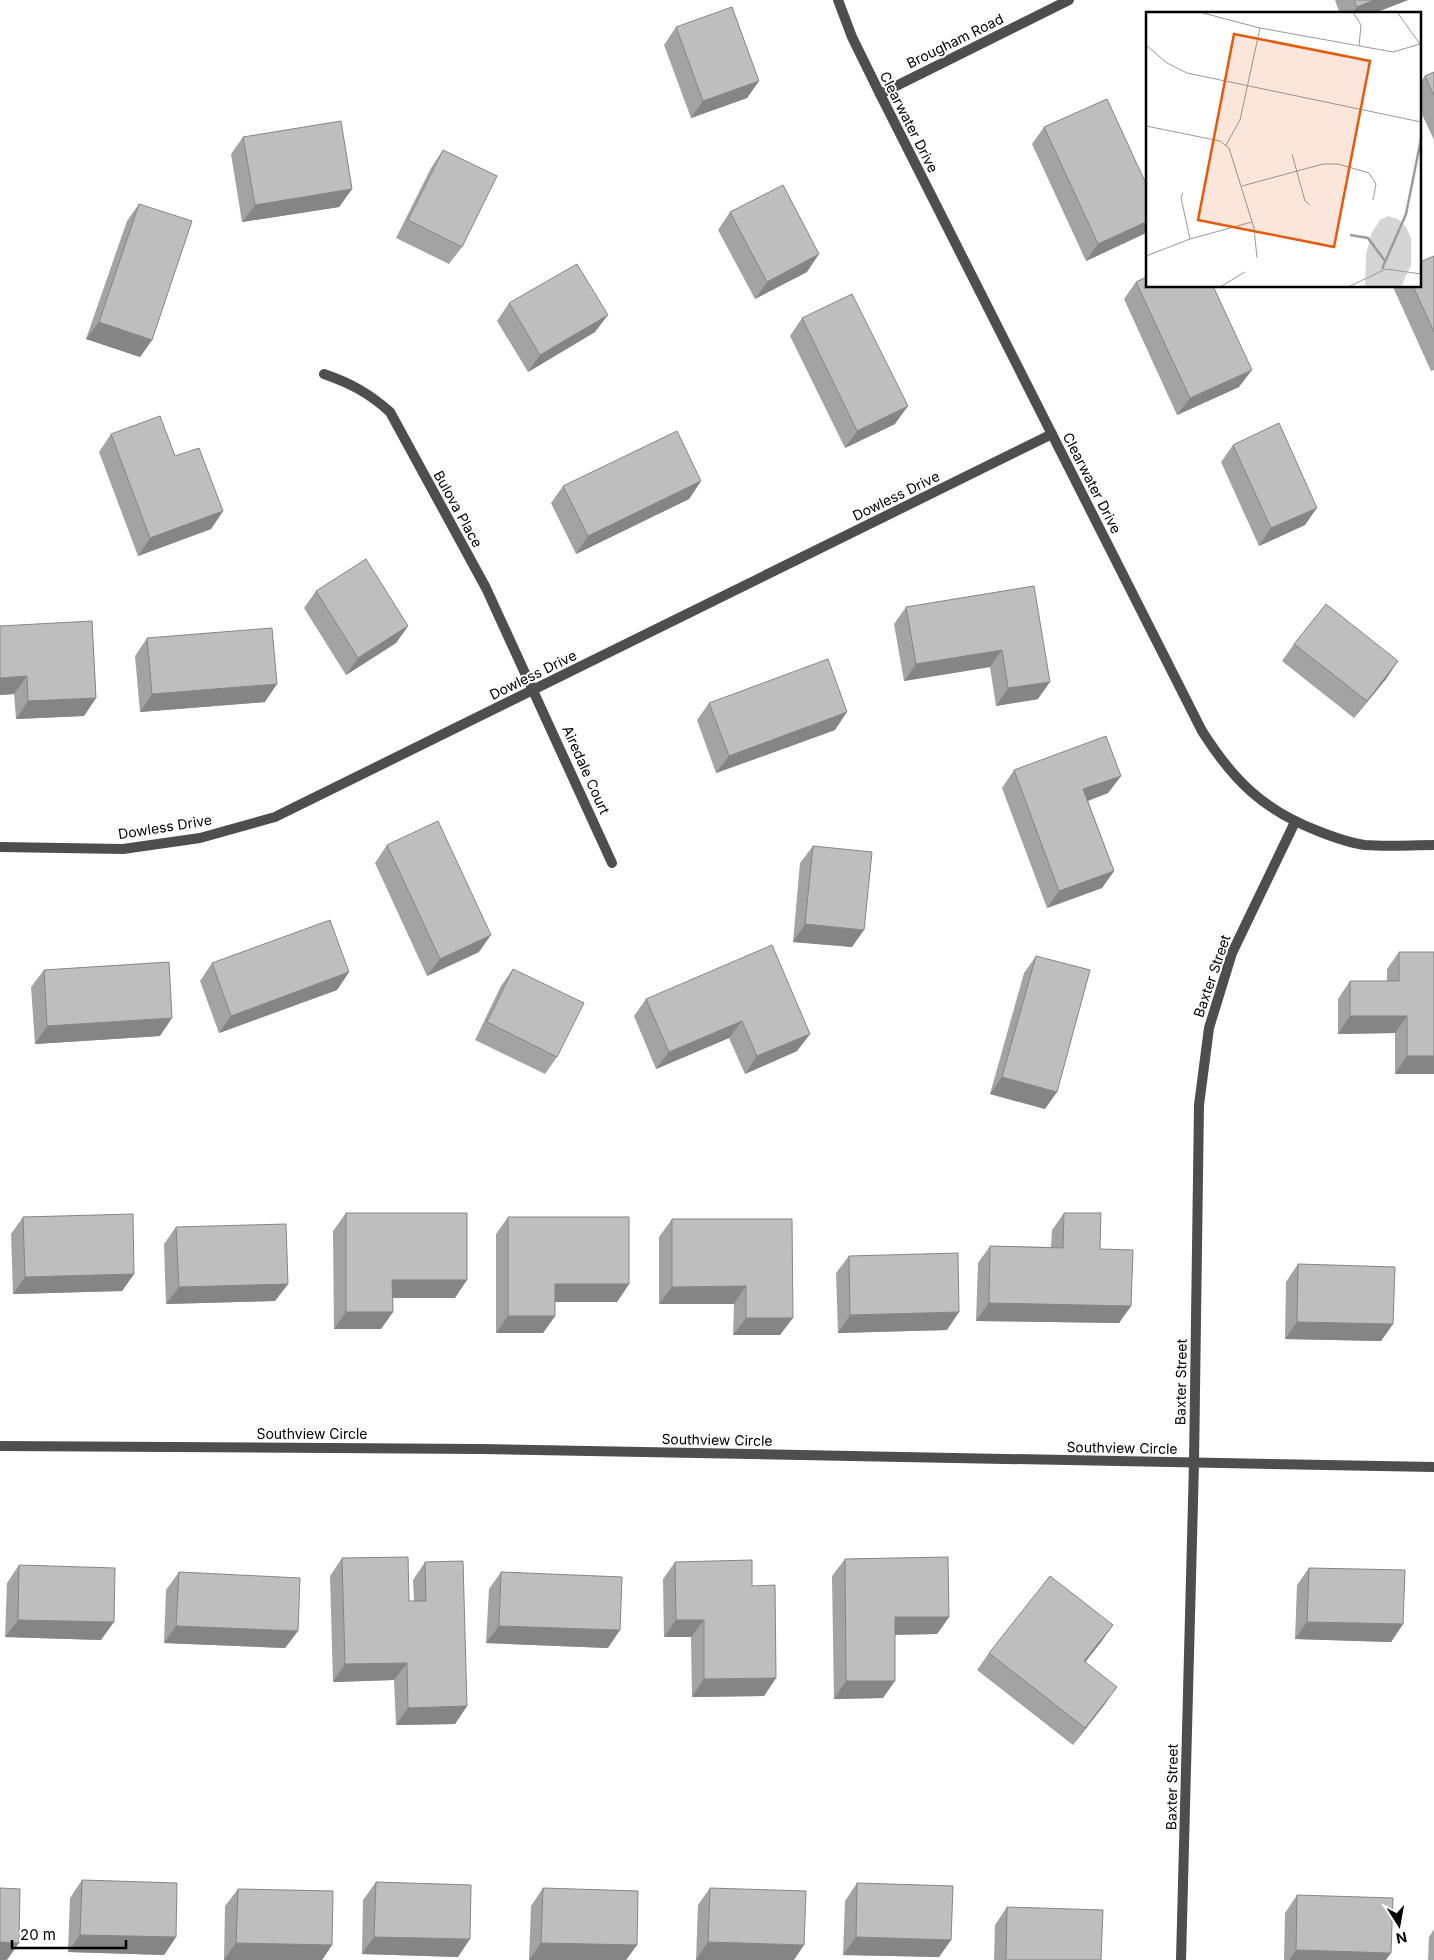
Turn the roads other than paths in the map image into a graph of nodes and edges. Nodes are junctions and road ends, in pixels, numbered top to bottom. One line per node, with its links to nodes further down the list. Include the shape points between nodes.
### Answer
1 (838, 0): 3 (street, Clearwater Drive)
2 (1069, 0): 3 (street, Brougham Road)
3 (880, 94): 5 (street, Clearwater Drive)
4 (324, 374): 6 (street, Bulova Place, via 371,395 390,412 486,588)
5 (1052, 434): 6 (street, Dowless Drive); 7 (street, Clearwater Drive, via 1202,731 1236,779 1255,797)
6 (534, 689): 9 (street, Dowless Drive, via 275,817 200,838 123,849); 10 (street, Airedale Court)
7 (1295, 822): 8 (street, Clearwater Drive, via 1365,845); 12 (street, Baxter Street, via 1232,953 1209,1028 1198,1105)
8 (1434, 845)
9 (0, 847)
10 (612, 863)
11 (0, 1446): 12 (street, Southview Circle, via 480,1449)
12 (1194, 1463): 13 (street, Southview Circle); 14 (street, Baxter Street)
13 (1434, 1467)
14 (1182, 1960)

